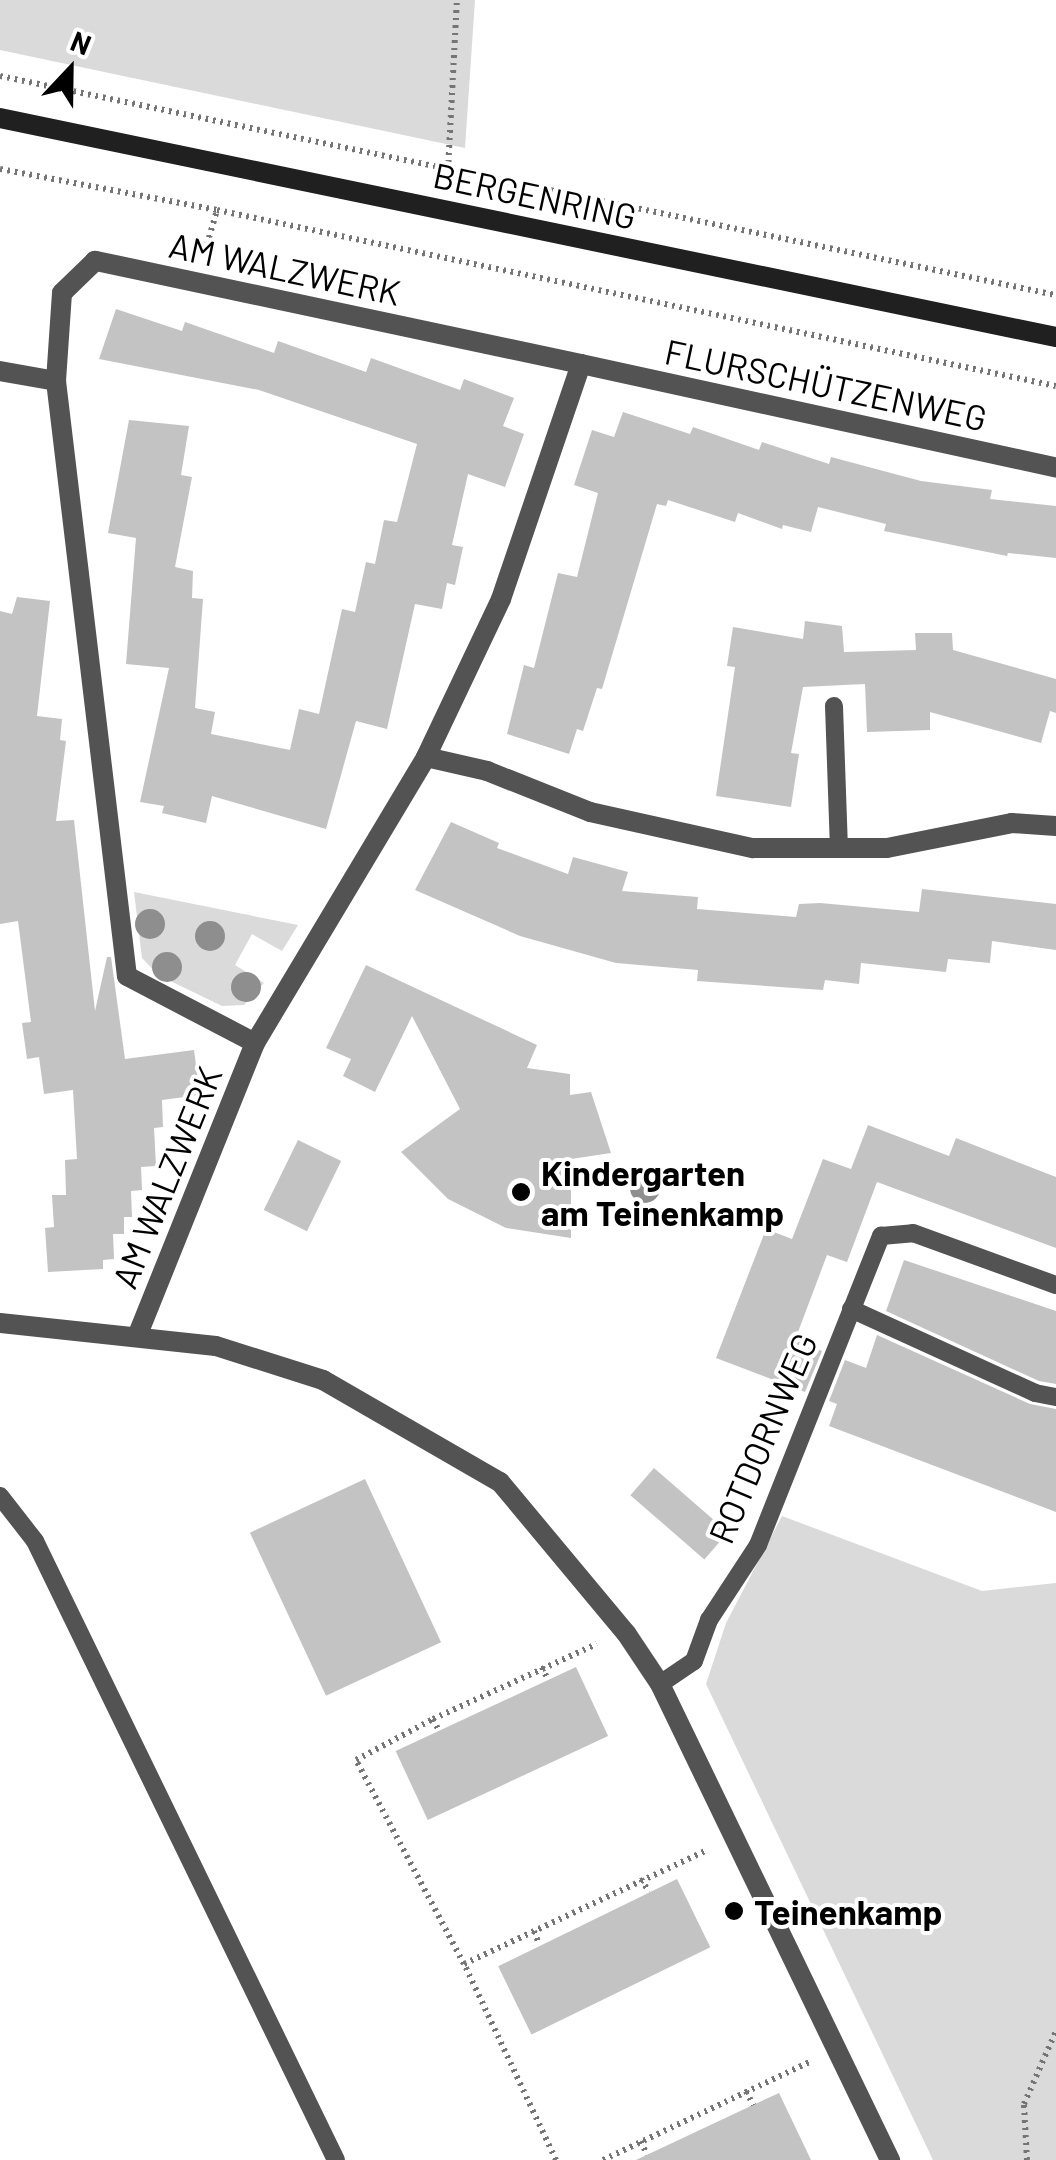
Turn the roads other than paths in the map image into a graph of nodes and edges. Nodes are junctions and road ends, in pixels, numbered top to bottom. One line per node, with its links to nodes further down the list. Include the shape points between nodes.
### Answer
1 (0, 118): 2 (main road, BERGENRING)
2 (1056, 338)
3 (582, 364): 5 (street, AM WALZWERK, via 94,261 62,293); 6 (street, FLURSCHÜTZENWEG); 8 (street, AM WALZWERK, via 501,598)
4 (0, 371): 5 (street)
5 (56, 381): 11 (street, AM WALZWERK, via 127,976)
6 (1056, 468)
7 (834, 706): 10 (lane)
8 (426, 758): 10 (street, via 486,770 590,812 753,848); 11 (street, AM WALZWERK)
9 (1056, 826): 10 (street, via 1012,824 887,848)
10 (839, 848)
11 (255, 1044): 15 (street, AM WALZWERK)
12 (1056, 1285): 13 (lane, ROTDORNWEG, via 914,1233 880,1236)
13 (851, 1310): 16 (lane, ROTDORNWEG); 18 (lane, ROTDORNWEG, via 758,1545 709,1620 694,1661)
14 (0, 1323): 15 (street)
15 (138, 1334): 18 (street, via 216,1346 323,1380 500,1482 626,1633)
16 (1056, 1397)
17 (0, 1496): 19 (lane, via 35,1541)
18 (660, 1684): 20 (street)
19 (336, 2160)
20 (890, 2160)

